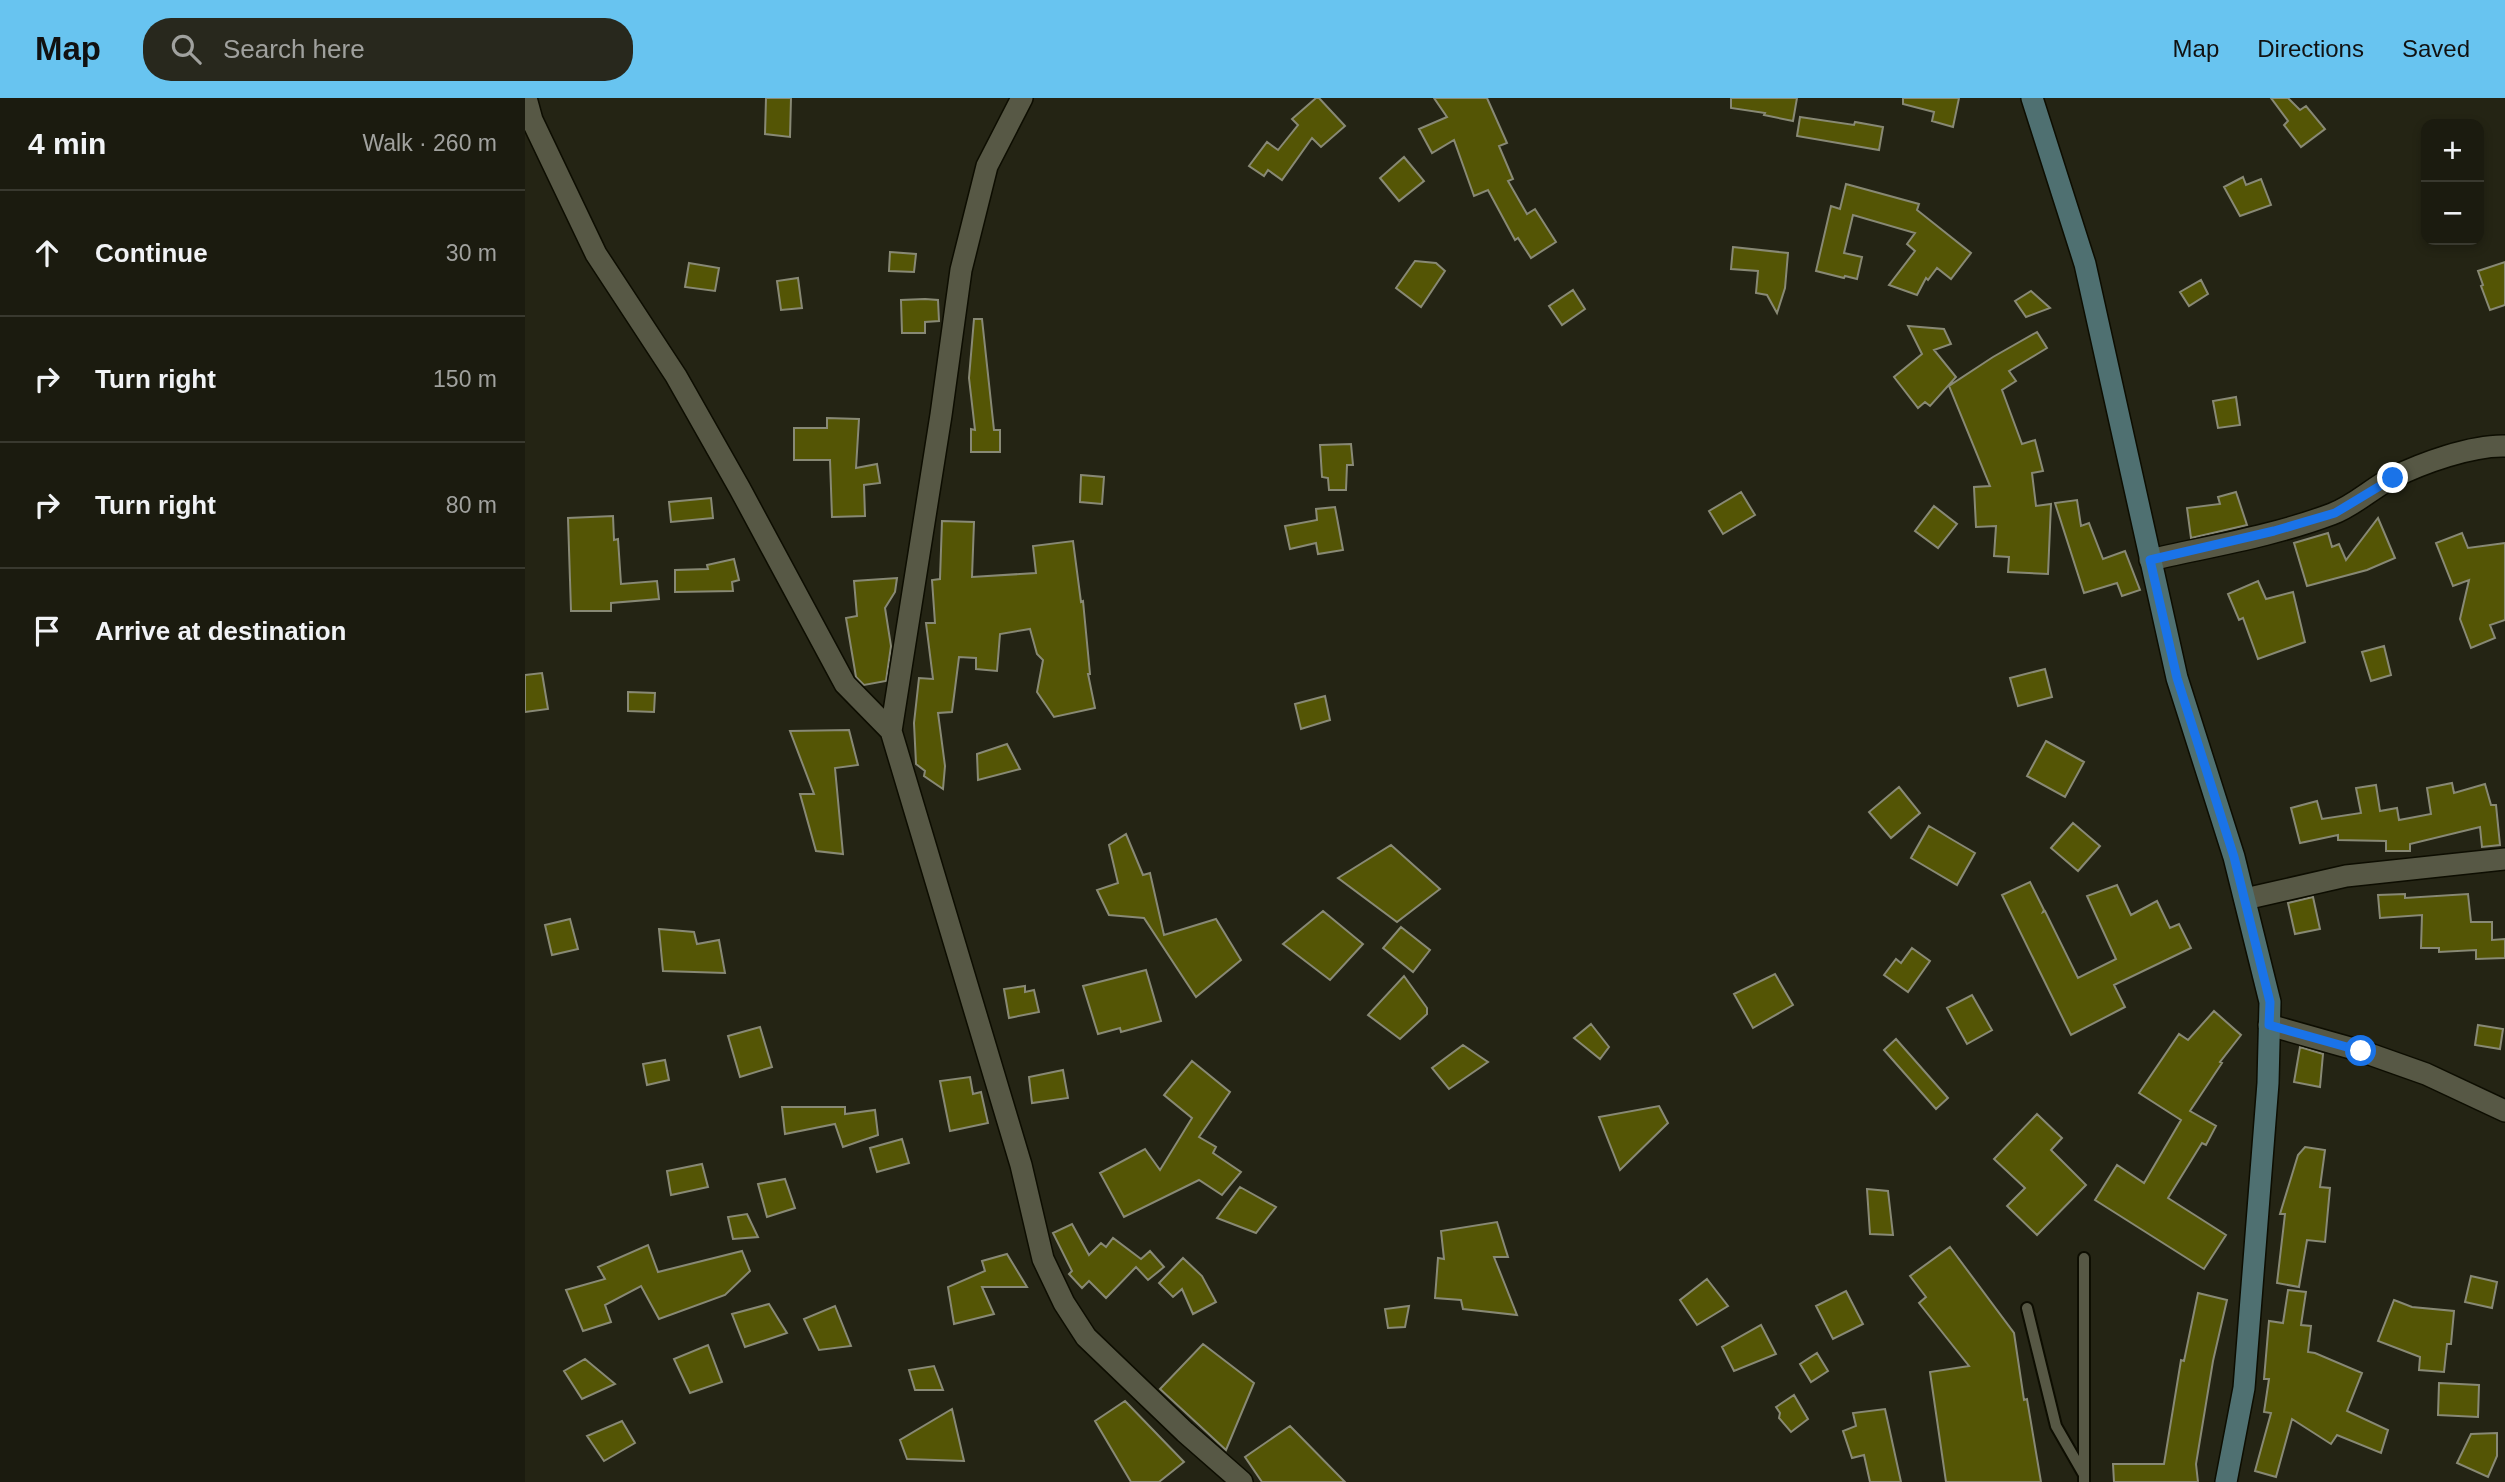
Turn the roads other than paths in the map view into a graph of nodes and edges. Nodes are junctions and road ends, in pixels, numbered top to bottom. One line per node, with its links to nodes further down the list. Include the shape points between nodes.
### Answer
1 (526, 98): 6 (street, via 532,120 596,254 675,376 845,684)
2 (1022, 98): 6 (street, via 987,166 961,270)
3 (2032, 98): 5 (street, via 2084,264)
4 (2505, 446): 5 (street, via 2434,461 2393,478 2335,513)
5 (2150, 560): 8 (street, via 2177,678)
6 (891, 731): 14 (street, via 1021,1164 1043,1259 1086,1337)
7 (2505, 859): 8 (street, via 2346,876)
8 (2245, 899): 9 (street, via 2270,1002)
9 (2269, 1025): 10 (street, via 2426,1074); 15 (street, via 2244,1388)
10 (2505, 1111)
11 (2084, 1258): 13 (lane)
12 (2027, 1308): 13 (lane, via 2056,1426)
13 (2083, 1478)
14 (1242, 1482)
15 (2225, 1482)

